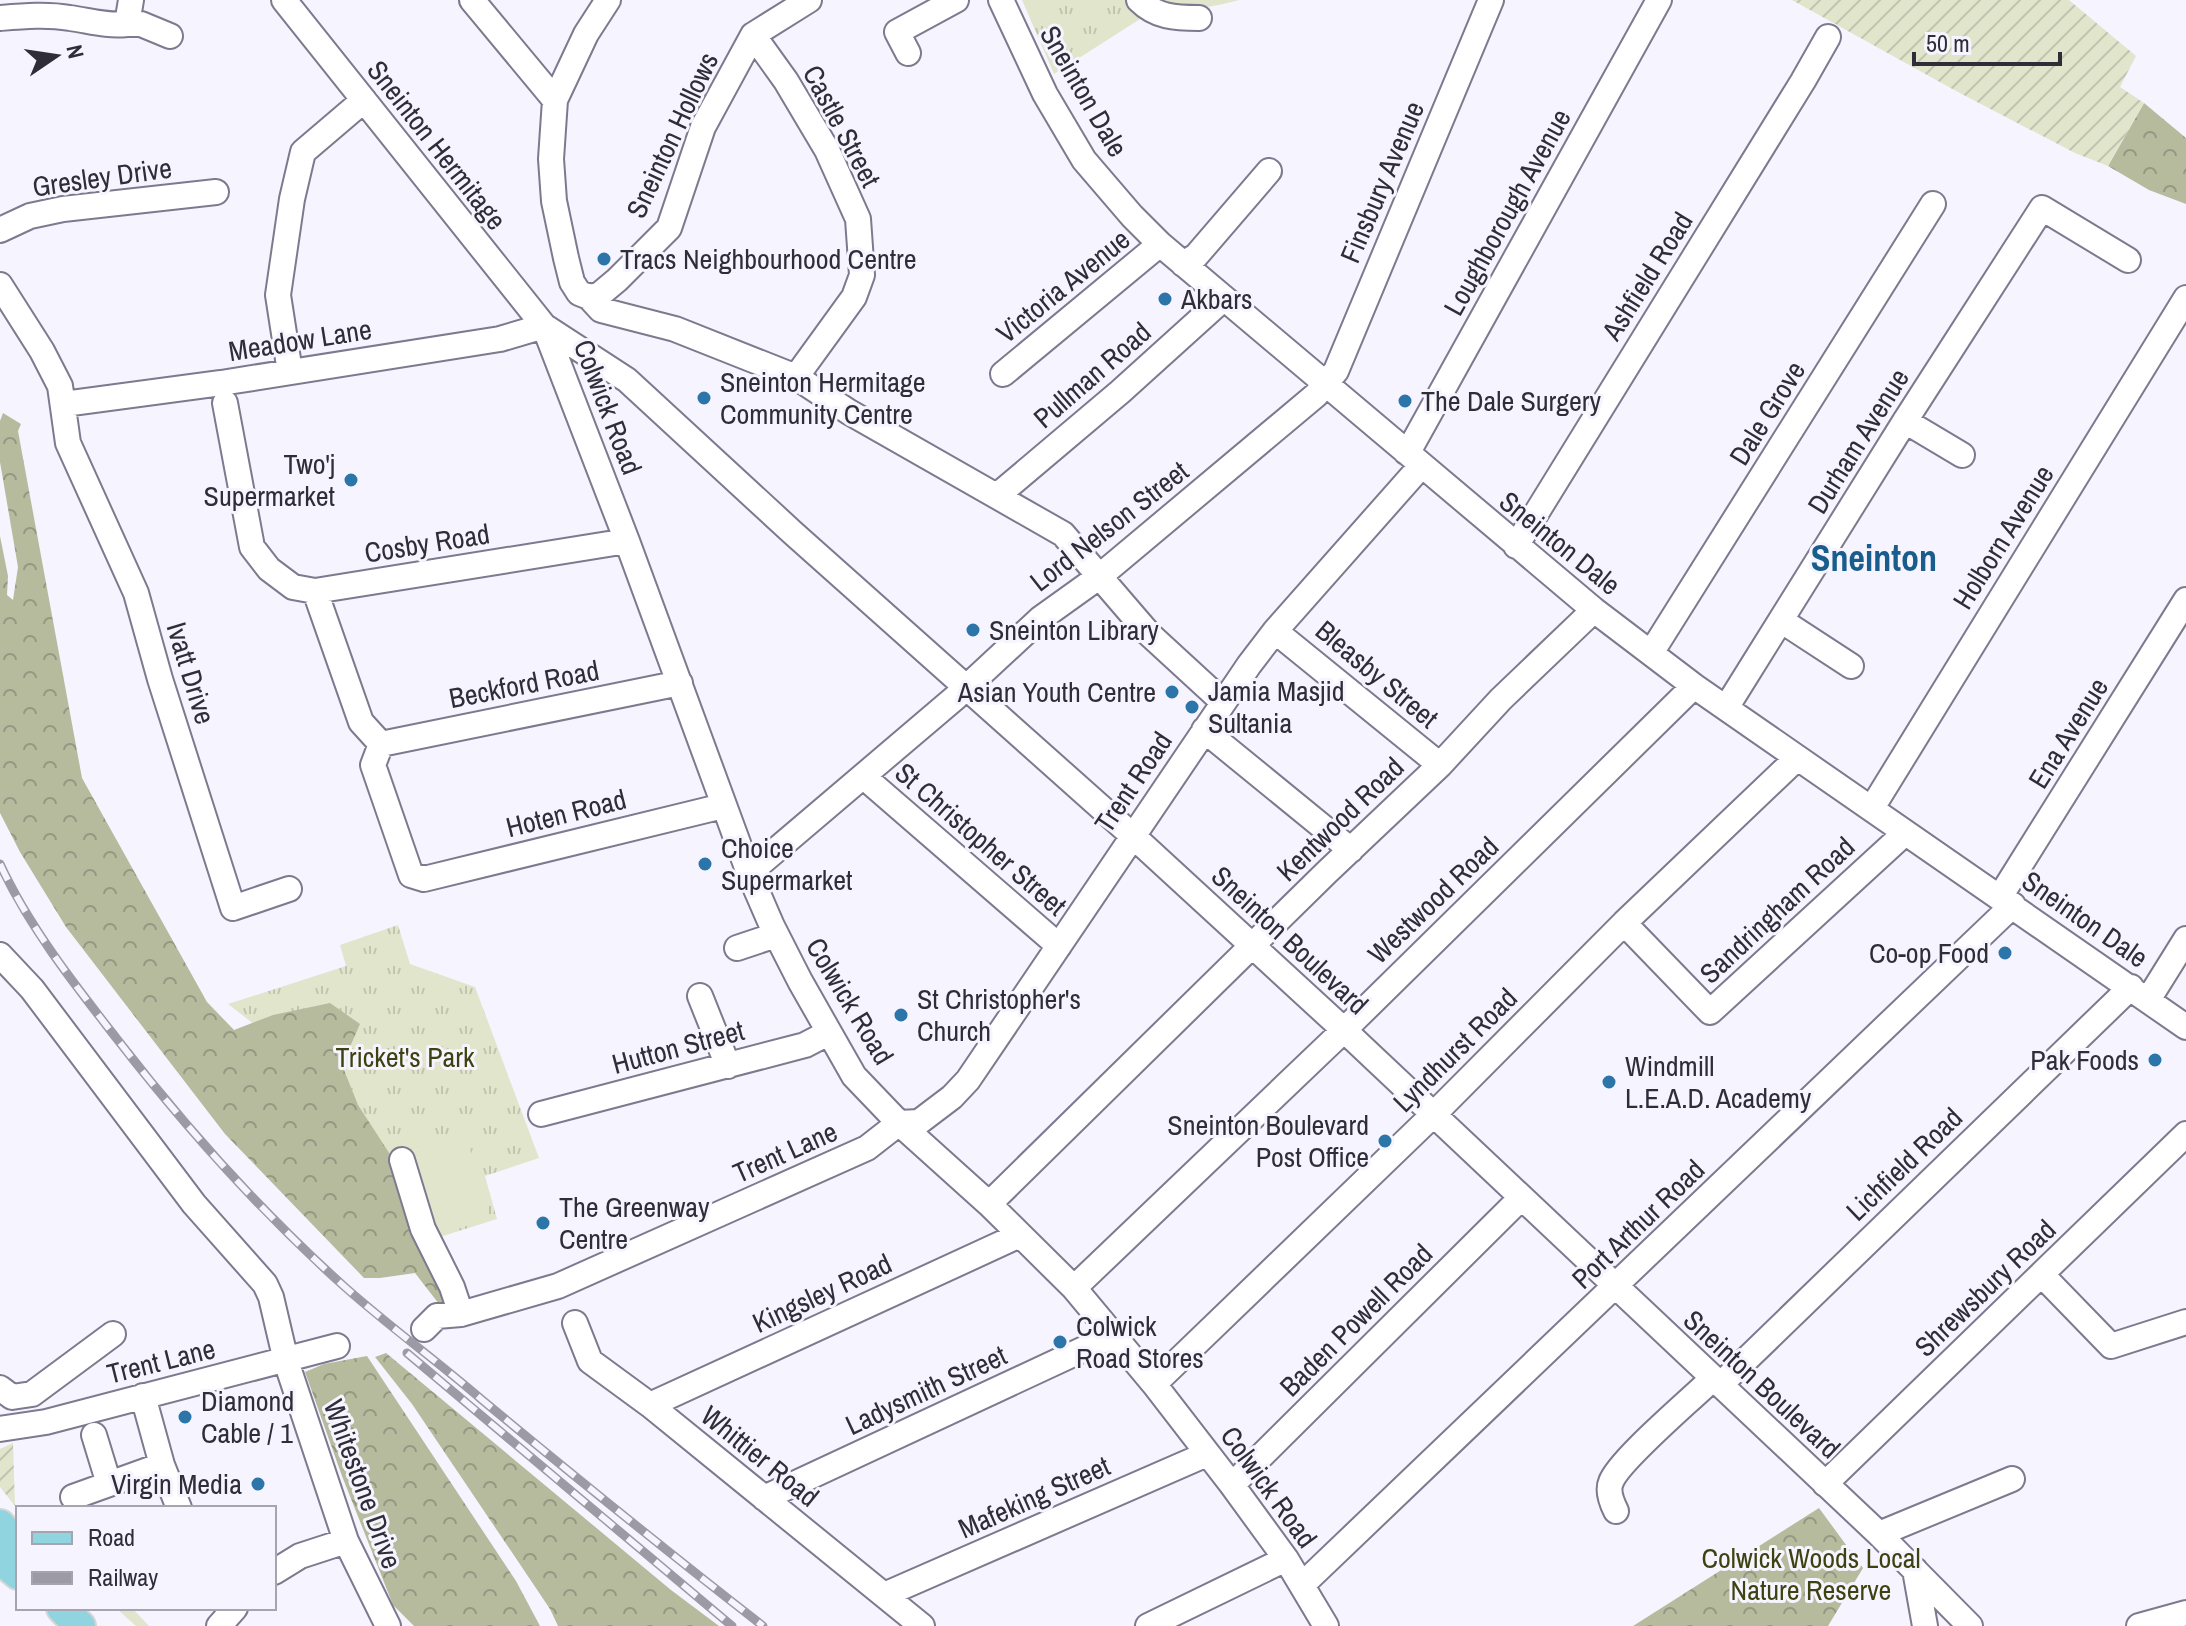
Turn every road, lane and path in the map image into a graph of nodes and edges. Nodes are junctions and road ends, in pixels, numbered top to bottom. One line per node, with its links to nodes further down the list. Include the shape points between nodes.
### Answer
1 (284, 0): 17 (street, Sneinton Hermitage)
2 (472, 0): 18 (street)
3 (608, 0): 18 (street)
4 (809, 0): 13 (street, Sneinton Hollows)
5 (956, 0): 16 (street, via 897,32)
6 (1001, 0): 23 (street, Sneinton Dale, via 1045,94 1084,160)
7 (1491, 0): 34 (street, Finsbury Avenue, via 1336,371)
8 (1659, 0): 39 (street, Loughborough Avenue, via 1420,431)
9 (1142, 6): 12 (street, via 1176,18)
10 (129, 12): 11 (street, via 105,26 35,15); 14 (street, via 141,24)
11 (0, 18)
12 (1199, 18)
13 (753, 35): 27 (street, Sneinton Hollows, via 703,127 669,228 617,280); 33 (street, Castle Street, via 827,150 858,219 862,275 854,297)
14 (170, 36)
15 (1828, 37): 42 (street, Ashfield Road)
16 (908, 53)
17 (364, 100): 30 (street, Sneinton Hermitage); 31 (street, via 303,152 278,295)
18 (555, 100): 27 (street, via 554,201 572,282)
19 (1269, 171): 25 (street, via 1196,256)
20 (216, 192): 22 (street, Gresley Drive, via 63,209)
21 (1933, 204): 49 (street, Dale Grove)
22 (0, 230)
23 (1160, 244): 25 (street, Sneinton Dale); 32 (street, Victoria Avenue)
24 (2128, 260): 37 (street, Durham Avenue, via 2042,208)
25 (1183, 264): 28 (street, Sneinton Dale)
26 (0, 285): 36 (street, via 42,351)
27 (589, 297): 33 (street, via 601,310 675,329)
28 (1224, 298): 34 (street, Sneinton Dale); 40 (street, Pullman Road)
29 (2186, 298): 62 (street, Holborn Avenue)
30 (544, 326): 31 (street, Meadow Lane, via 500,339); 41 (street, Colwick Road); 52 (street, Sneinton Boulevard, via 627,380)
31 (290, 372): 36 (street, Meadow Lane)
32 (1003, 374)
33 (796, 377): 40 (street)
34 (1324, 384): 39 (street, Sneinton Dale); 43 (street, Lord Nelson Street)
35 (225, 403): 44 (street, via 252,547 293,587)
36 (64, 404): 67 (street, Ivatt Drive, via 68,443 136,593 233,908)
37 (1905, 421): 38 (street); 47 (street, Durham Avenue)
38 (1962, 455)
39 (1413, 459): 42 (street, Sneinton Dale); 48 (street, Trent Road)
40 (998, 495): 43 (street, via 1063,534)
41 (627, 541): 44 (street, Cosby Road); 51 (street, Colwick Road)
42 (1516, 546): 46 (street, Sneinton Dale)
43 (1100, 576): 52 (street, Lord Nelson Street, via 1040,619); 54 (street, via 1149,634)
44 (315, 591): 57 (street, via 361,722)
45 (2186, 600): 68 (street, Ena Avenue)
46 (1594, 610): 49 (street, Sneinton Dale); 59 (street, Kentwood Road)
47 (1782, 621): 50 (street); 55 (street, Durham Avenue)
48 (1275, 631): 54 (street, Trent Road); 59 (street, Bleasby Street)
49 (1651, 653): 53 (street, Sneinton Dale)
50 (1851, 666)
51 (680, 683): 57 (street, Beckford Road); 61 (street, Colwick Road)
52 (967, 686): 60 (street, Lord Nelson Street); 64 (street, Sneinton Boulevard)
53 (1694, 686): 55 (street, Sneinton Dale); 79 (street, Westwood Road)
54 (1223, 702): 56 (street, Trent Road)
55 (1726, 708): 58 (street, Sneinton Dale)
56 (1204, 730): 64 (street, Trent Road); 65 (street)
57 (381, 744): 61 (street, Hoten Road, via 373,765 411,875 424,879)
58 (1797, 758): 62 (street, Sneinton Dale); 69 (street, Lyndhurst Road)
59 (1440, 765): 65 (street, Kentwood Road)
60 (864, 777): 66 (street, Lord Nelson Street); 72 (street, St Christopher Street)
61 (723, 806): 66 (street, Colwick Road)
62 (1872, 808): 63 (street, Sneinton Dale)
63 (1905, 833): 68 (street, Sneinton Dale); 69 (street, Sandringham Road, via 1710,1012)
64 (1133, 836): 72 (street, Trent Road); 73 (street, Sneinton Boulevard)
65 (1351, 850): 73 (street, Kentwood Road)
66 (749, 873): 70 (street, Colwick Road)
67 (289, 889)
68 (2007, 901): 76 (street, Sneinton Dale); 92 (street, Port Arthur Road)
69 (1624, 923): 83 (street, Lyndhurst Road)
70 (776, 935): 74 (street); 80 (street, Colwick Road)
71 (2186, 939): 76 (street, Lichfield Road)
72 (1059, 946): 84 (street, Trent Road, via 968,1080 919,1122)
73 (1253, 946): 79 (street, Sneinton Boulevard); 88 (street, Kentwood Road)
74 (737, 948)
75 (0, 955): 100 (street, Whitestone Drive, via 32,989 194,1204 265,1284)
76 (2139, 994): 78 (street, Sneinton Dale); 101 (street, Lichfield Road)
77 (700, 996): 81 (street)
78 (2186, 1027)
79 (1344, 1030): 83 (street, Sneinton Boulevard); 91 (street, Westwood Road)
80 (828, 1033): 81 (street, Hutton Street, via 805,1045); 84 (street, Colwick Road, via 854,1076)
81 (728, 1066): 82 (street, Hutton Street)
82 (541, 1114)
83 (1433, 1115): 87 (street, Sneinton Boulevard); 102 (street, Lyndhurst Road)
84 (899, 1123): 88 (street, Colwick Road); 93 (street, Trent Lane, via 867,1148 558,1286)
85 (2186, 1134): 90 (street, Shrewsbury Road)
86 (402, 1160): 93 (street, via 423,1229)
87 (1521, 1198): 92 (street, Sneinton Boulevard); 113 (street, Baden Powell Road)
88 (989, 1204): 89 (street, Colwick Road)
89 (1020, 1235): 91 (street, Colwick Road); 105 (street, Kingsley Road)
90 (2042, 1275): 94 (street, via 2111,1346); 112 (street, Shrewsbury Road)
91 (1074, 1288): 98 (street, Colwick Road)
92 (1615, 1288): 101 (street, Sneinton Boulevard); 127 (street, Port Arthur Road)
93 (461, 1314): 96 (street, Trent Lane, via 437,1316)
94 (2186, 1322)
95 (575, 1323): 105 (street, Whittier Road, via 590,1361)
96 (424, 1329)
97 (113, 1334): 103 (street, via 32,1394 12,1397)
98 (1114, 1335): 102 (street, Colwick Road); 115 (street, Ladysmith Street)
99 (337, 1346): 100 (street, Trent Lane)
100 (286, 1361): 104 (street, Trent Lane); 120 (street, Whitestone Drive)
101 (1716, 1382): 112 (street, Sneinton Boulevard); 117 (street, Lichfield Road, via 1617,1473 1610,1483)
102 (1154, 1384): 108 (street, Colwick Road)
103 (0, 1388)
104 (143, 1396): 106 (street, Trent Lane); 109 (street)
105 (650, 1405): 115 (street, Whittier Road)
106 (0, 1429)
107 (94, 1435): 111 (street)
108 (1207, 1454): 113 (street, Colwick Road); 128 (street, Mafeking Street)
109 (162, 1465): 111 (street); 116 (street)
110 (2012, 1479): 119 (street)
111 (109, 1484): 114 (street)
112 (1825, 1484): 119 (street, Sneinton Boulevard)
113 (1232, 1485): 123 (street, Colwick Road)
114 (73, 1497)
115 (764, 1498): 128 (street, Whittier Road)
116 (178, 1506)
117 (1616, 1511)
118 (0, 1525): 121 (main road)
119 (1879, 1534): 124 (street, Sneinton Boulevard)
120 (346, 1541): 125 (street, via 300,1556); 133 (street, Whitestone Drive)
121 (16, 1545)
122 (0, 1559): 126 (main road)
123 (1286, 1559): 127 (street, Colwick Road); 131 (street)
124 (1915, 1570): 136 (street); 137 (street, Sneinton Boulevard)
125 (276, 1571)
126 (16, 1572)
127 (1302, 1585): 135 (street, Colwick Road)
128 (884, 1595): 134 (street, Whittier Road)
129 (233, 1610): 132 (street)
130 (2186, 1613): 138 (street)
131 (1152, 1625)
132 (219, 1626)
133 (388, 1626)
134 (922, 1626)
135 (1326, 1626)
136 (1925, 1626)
137 (1970, 1626)
138 (2139, 1626)

